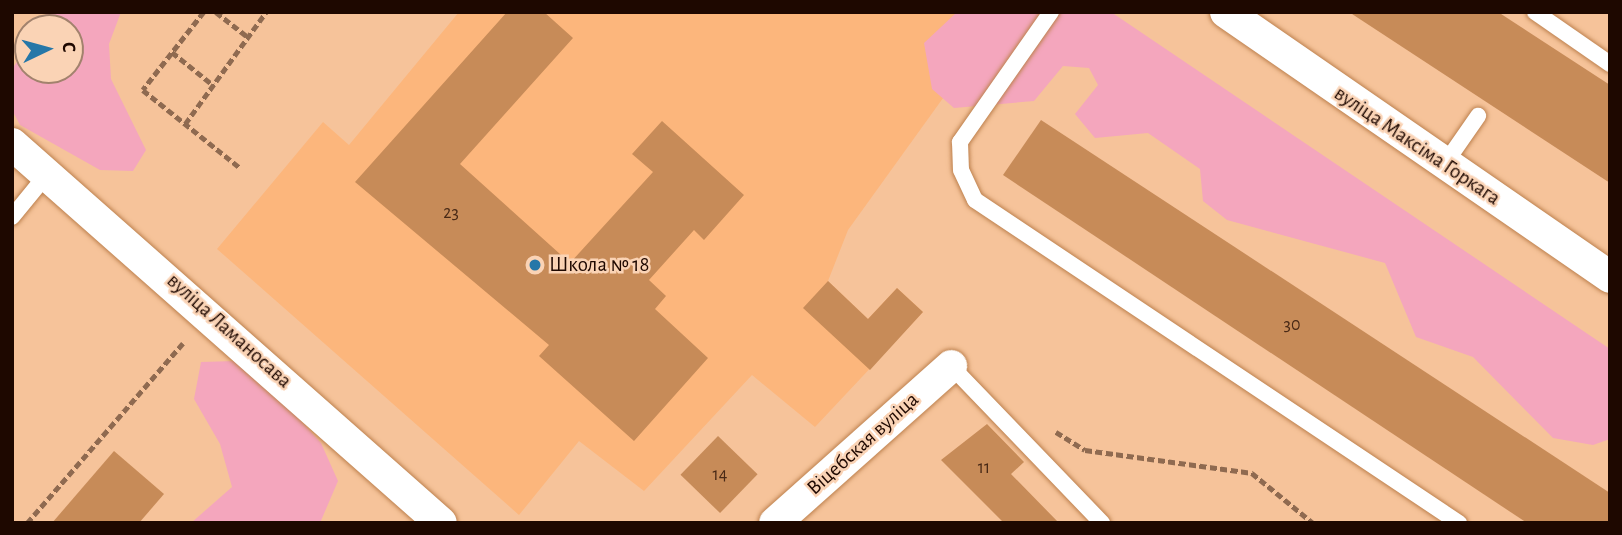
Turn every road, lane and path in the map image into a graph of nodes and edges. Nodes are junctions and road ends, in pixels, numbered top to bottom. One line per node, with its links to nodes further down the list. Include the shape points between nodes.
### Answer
1 (204, 12): 9 (path)
2 (216, 12): 8 (path)
3 (266, 12): 8 (path)
4 (1051, 12): 28 (lane, via 960,142 961,170 975,200)
5 (1226, 12): 7 (street, вуліца Максіма Горкага)
6 (1535, 12): 10 (lane)
7 (1258, 21): 15 (street, вуліца Максіма Горкага)
8 (248, 37): 11 (path)
9 (172, 52): 11 (path); 13 (path, via 143,90)
10 (1610, 64)
11 (213, 85): 13 (path)
12 (1478, 116): 15 (lane)
13 (184, 124): 16 (path)
14 (12, 144): 17 (street, вуліца Ламаносава)
15 (1444, 165): 19 (street, вуліца Максіма Горкага)
16 (239, 167)
17 (48, 173): 18 (lane); 20 (street, вуліца Ламаносава)
18 (12, 216)
19 (1610, 276)
20 (209, 313): 23 (path); 24 (street, вуліца Ламаносава)
21 (951, 366): 25 (street, Віцебская вуліца); 26 (lane)
22 (1052, 429): 27 (path, via 1085,450 1252,473)
23 (27, 523)
24 (441, 523)
25 (775, 523)
26 (1102, 523)
27 (1313, 523)
28 (1459, 523)

